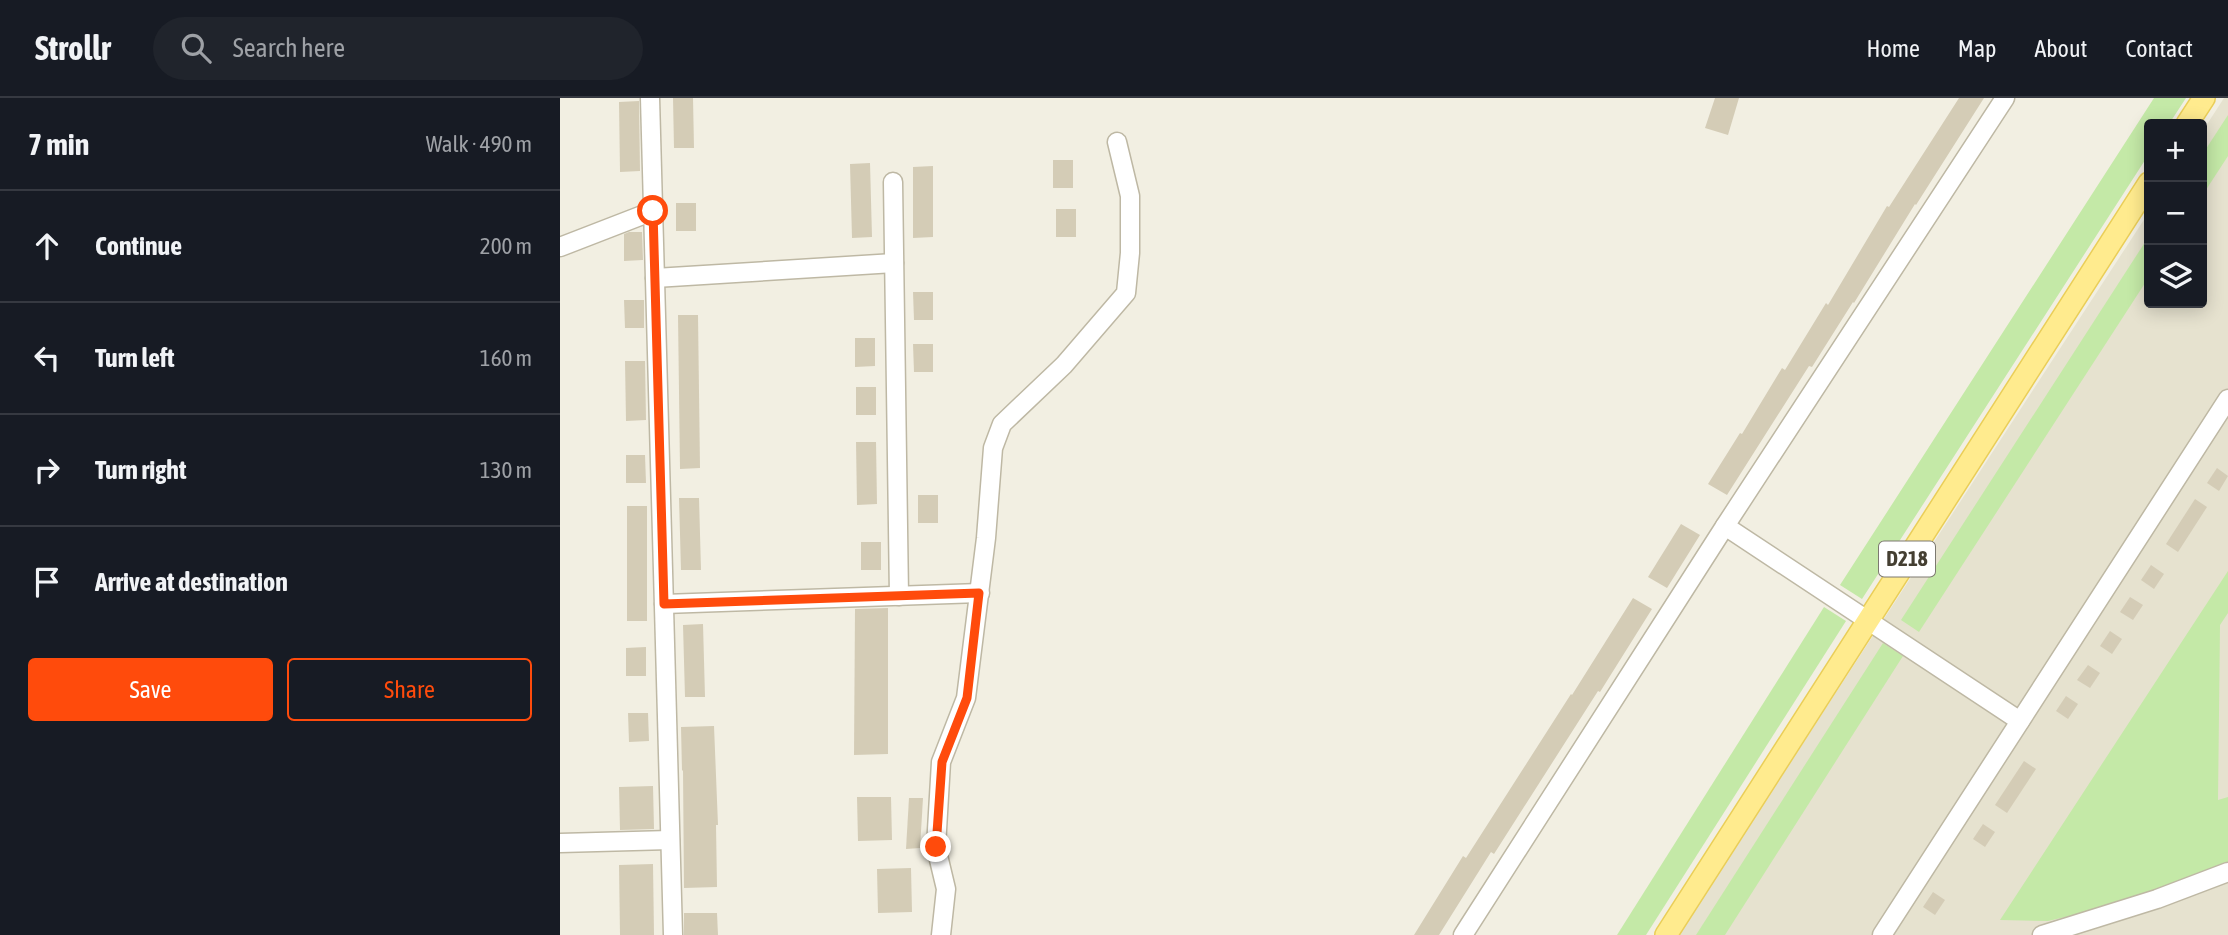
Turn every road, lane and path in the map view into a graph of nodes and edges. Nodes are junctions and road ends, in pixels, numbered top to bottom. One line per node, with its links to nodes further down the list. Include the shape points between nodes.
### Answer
1 (650, 98): 8 (street)
2 (2005, 98): 13 (street)
3 (2204, 98): 4 (main road)
4 (2190, 119)
5 (1117, 142): 14 (street, via 1130,195 1126,293 1064,365 1002,424 993,448)
6 (893, 182): 10 (street)
7 (2144, 191): 17 (main road, D218)
8 (653, 211): 9 (street); 11 (street)
9 (560, 247)
10 (894, 263): 11 (street); 15 (street)
11 (655, 278): 16 (street)
12 (2228, 399): 18 (street)
13 (1725, 526): 17 (street); 24 (street)
14 (979, 593): 15 (street); 23 (street, via 967,698 942,762 936,847 946,889)
15 (899, 596): 16 (street)
16 (664, 604): 19 (street)
17 (1868, 619): 18 (street); 25 (main road, D218)
18 (2020, 720): 26 (street)
19 (670, 840): 20 (street); 22 (street)
20 (560, 843)
21 (2228, 872): 27 (street, via 2157,900)
22 (673, 935)
23 (941, 935)
24 (1463, 935)
25 (1666, 935)
26 (1882, 935)
27 (2042, 935)

